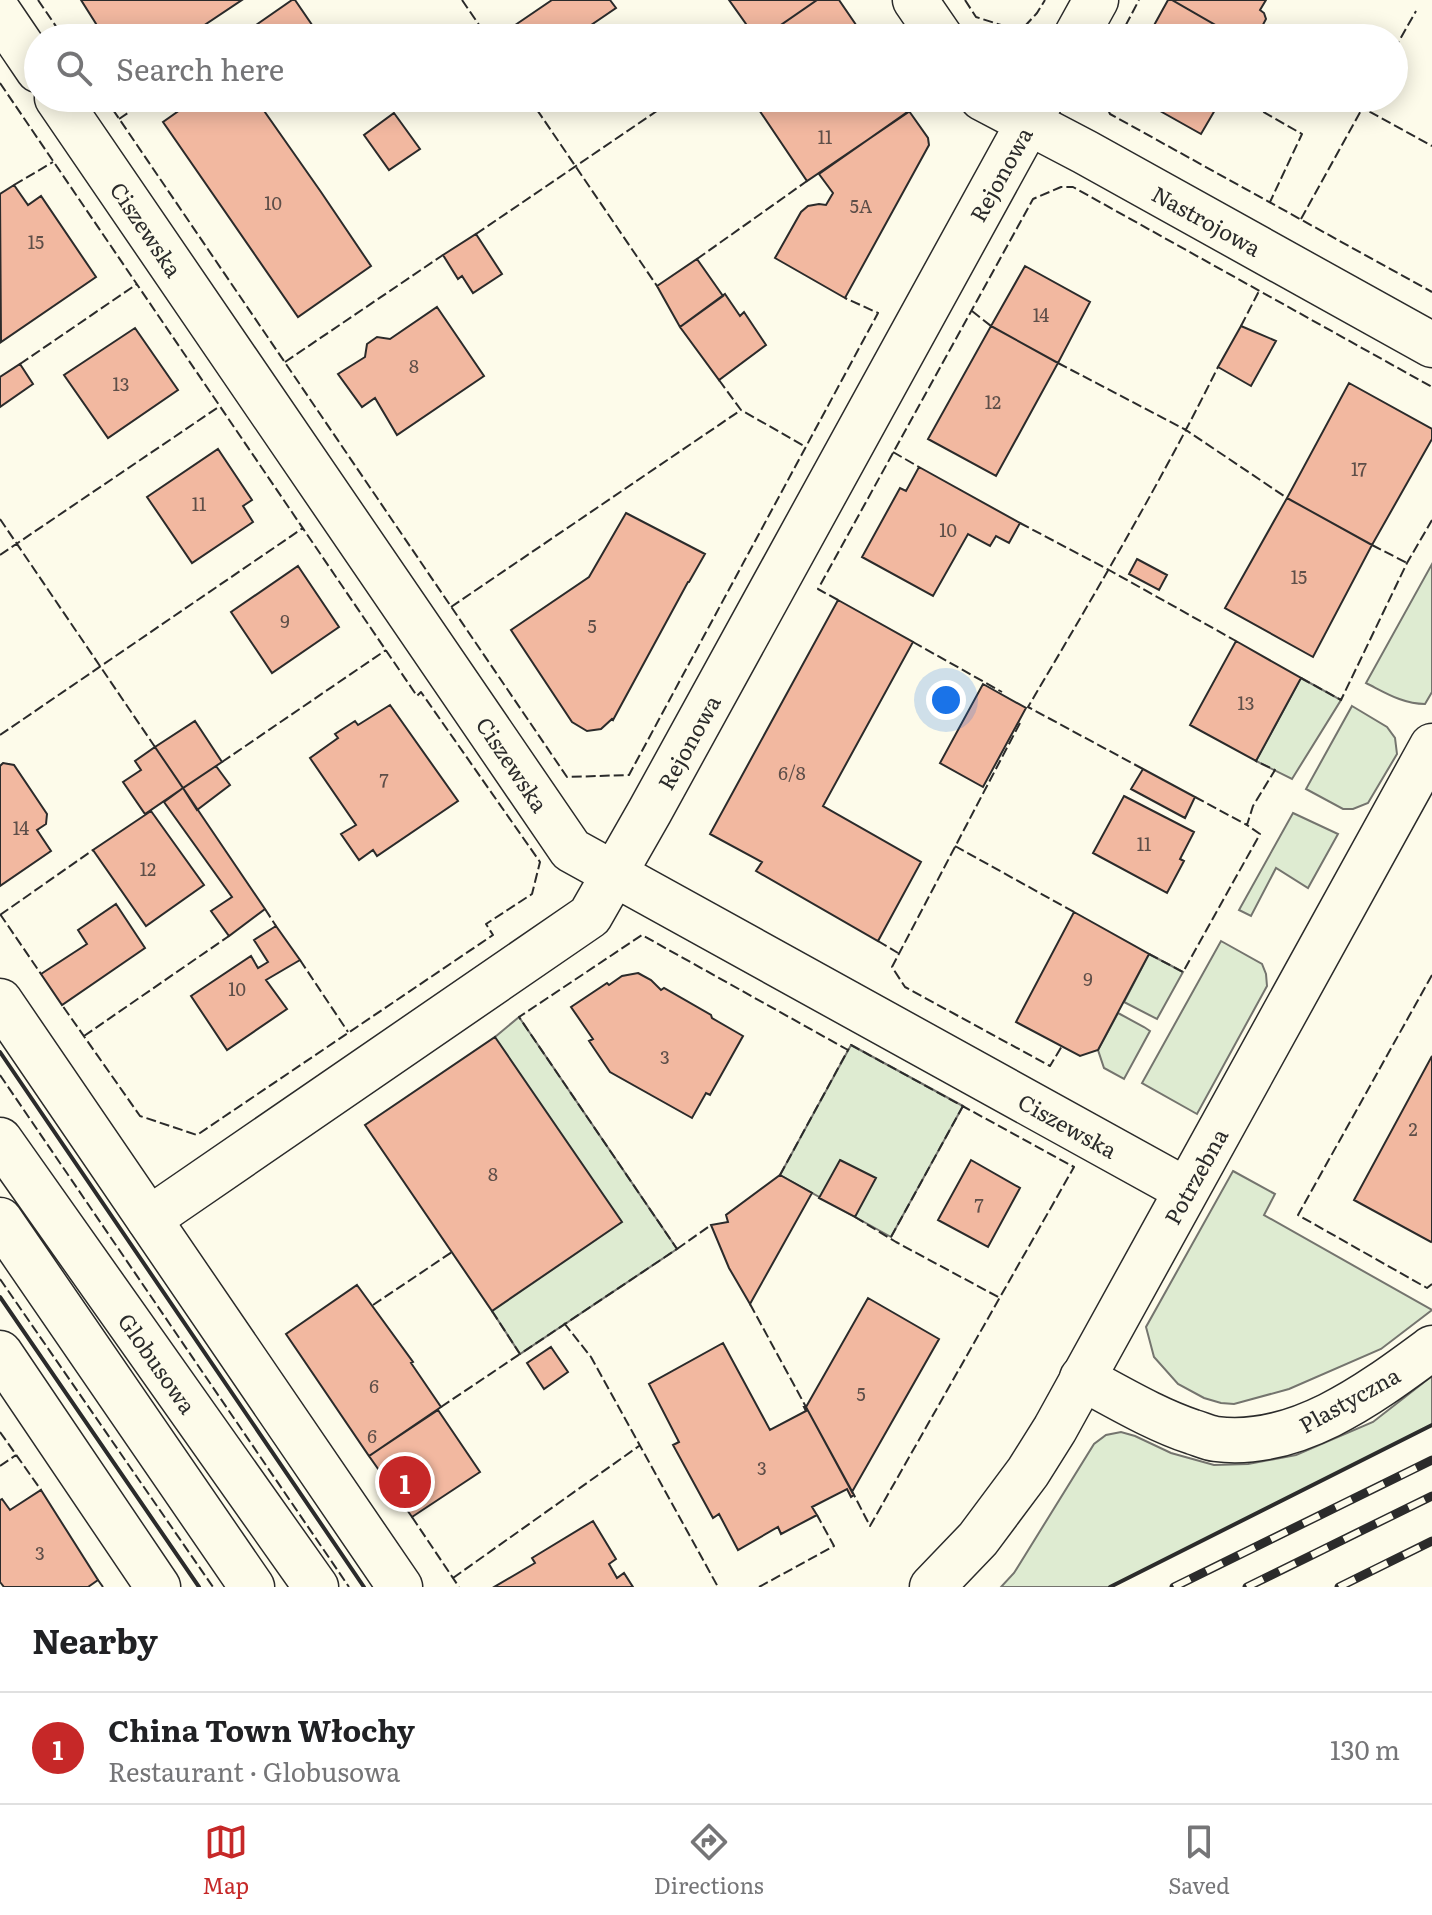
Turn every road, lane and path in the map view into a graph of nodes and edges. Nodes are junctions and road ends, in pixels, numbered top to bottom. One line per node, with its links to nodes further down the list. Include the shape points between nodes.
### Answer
1 (915, 0): 4 (street)
2 (1096, 0): 5 (street)
3 (0, 14): 6 (street)
4 (931, 24)
5 (1083, 24)
6 (24, 49)
7 (67, 112): 12 (street, Ciszewska, via 571,850)
8 (1034, 112): 12 (street, Rejonowa)
9 (1038, 112): 10 (street, Nastrojowa)
10 (1432, 345)
11 (1432, 746): 15 (street, Potrzebna)
12 (615, 874): 15 (street, Ciszewska); 16 (street, Rejonowa, via 590,916)
13 (0, 1001): 16 (street)
14 (0, 1140): 23 (street, Globusowa)
15 (1186, 1190): 20 (street, Potrzebna)
16 (149, 1219): 24 (street)
17 (0, 1220): 22 (street)
18 (1432, 1348): 20 (street, Plastyczna, via 1346,1405 1301,1428 1259,1439 1214,1439 1174,1426)
19 (0, 1353): 21 (street)
20 (1082, 1378): 25 (street, Potrzebna, via 1028,1472 978,1539)
21 (158, 1587)
22 (252, 1587)
23 (316, 1587)
24 (400, 1587)
25 (932, 1587)

